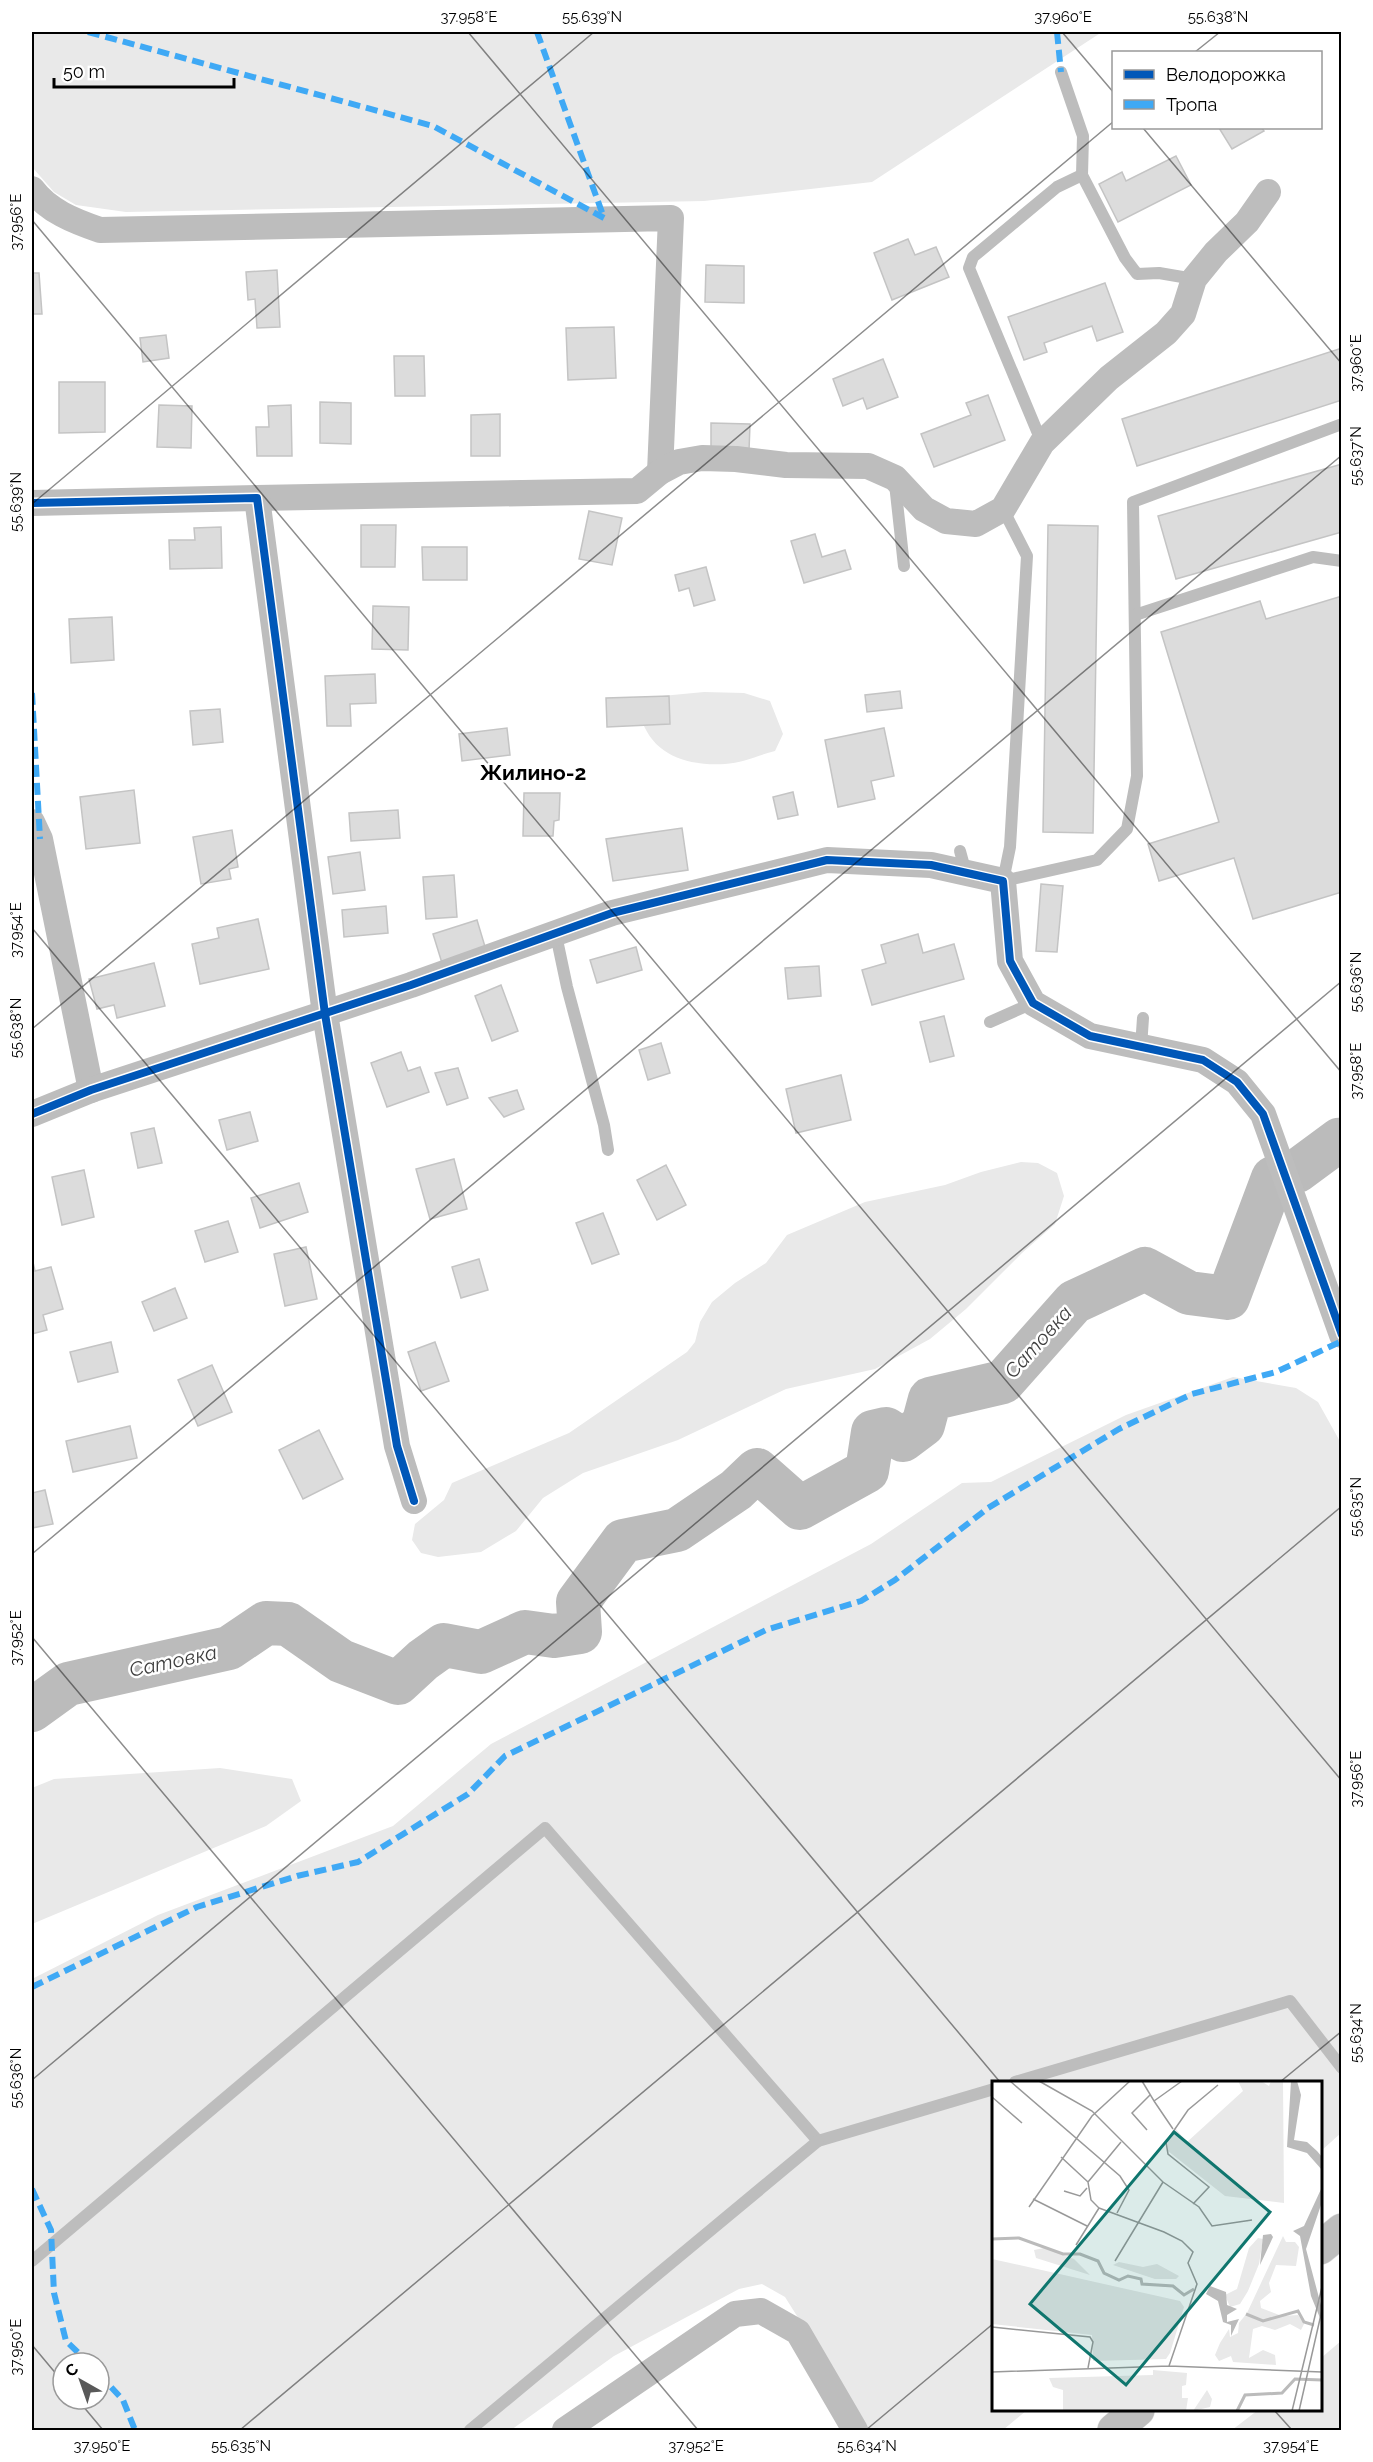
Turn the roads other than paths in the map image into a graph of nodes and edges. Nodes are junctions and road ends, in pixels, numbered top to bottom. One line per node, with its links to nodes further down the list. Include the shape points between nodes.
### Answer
1 (1061, 72): 2 (lane, via 1083,135)
2 (1082, 175): 5 (lane, via 1137,274); 7 (lane, via 1057,187 973,257 969,268)
3 (32, 189): 8 (street, via 70,220 100,230 671,218)
4 (1268, 192): 5 (street, via 1247,222)
5 (1194, 279): 7 (street, via 1183,314 1166,333 1109,378)
6 (1341, 424): 15 (lane, via 1133,502)
7 (1042, 443): 12 (street)
8 (660, 472): 9 (street, via 679,462 702,458 868,466); 10 (street, via 637,491)
9 (895, 478): 12 (street, via 924,509 946,521 976,524); 14 (lane)
10 (257, 498): 11 (street); 20 (street)
11 (32, 503)
12 (1003, 509): 17 (lane, via 1027,556 1010,847)
13 (1341, 561): 15 (lane, via 1313,556)
14 (904, 566)
15 (1135, 615): 17 (lane, via 1137,776 1127,829 1096,860)
16 (32, 822): 24 (street, via 40,839)
17 (1003, 881): 18 (street, via 963,862 931,865 826,860 612,913); 19 (street, via 1010,961)
18 (556, 935): 20 (street); 26 (lane)
19 (1033, 1003): 22 (lane); 23 (street, via 1090,1036)
20 (325, 1014): 24 (street); 28 (street, via 397,1446)
21 (1143, 1018): 23 (lane)
22 (990, 1022)
23 (1141, 1047): 27 (street, via 1203,1060 1237,1082 1263,1114)
24 (91, 1090): 25 (street)
25 (32, 1114)
26 (608, 1150)
27 (1341, 1335)
28 (414, 1502)
29 (1341, 2068): 30 (lane, via 1290,2001)
30 (1018, 2081)
31 (992, 2089): 32 (lane)
32 (818, 2141): 35 (lane, via 544,1828); 37 (lane)
33 (1341, 2230): 34 (main road)
34 (1322, 2246)
35 (32, 2261)
36 (1136, 2411): 40 (main road)
37 (470, 2430)
38 (565, 2430): 39 (street, via 735,2314 761,2311 798,2332)
39 (855, 2430)
40 (1114, 2430)

